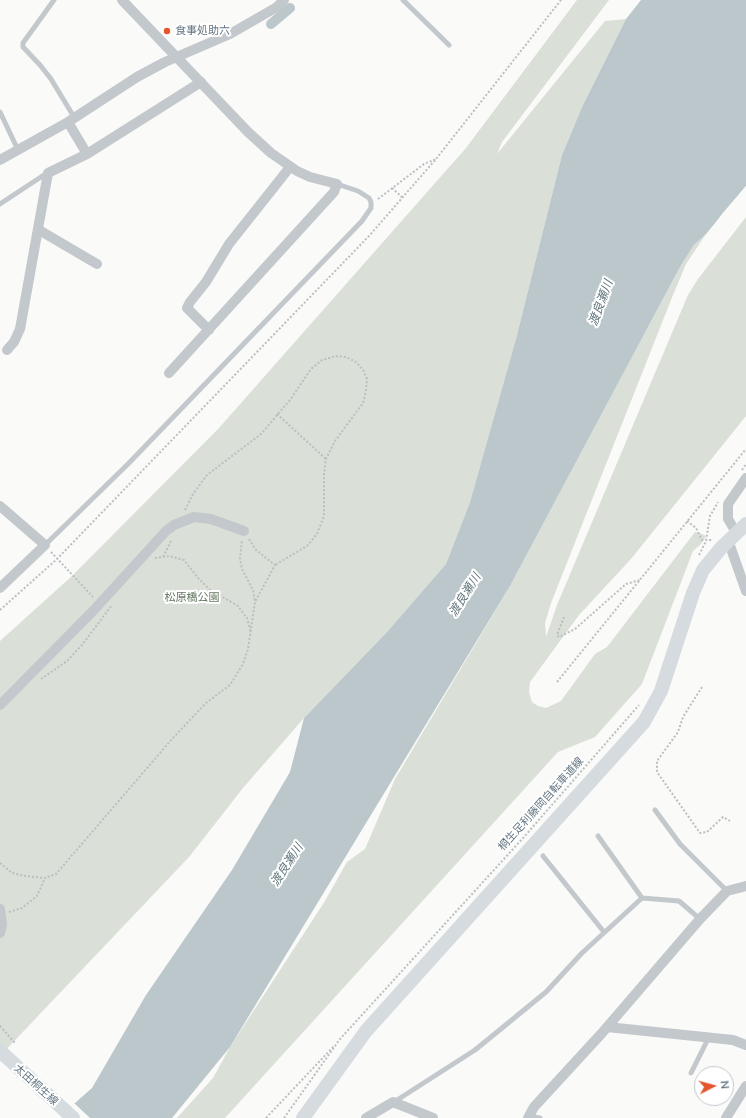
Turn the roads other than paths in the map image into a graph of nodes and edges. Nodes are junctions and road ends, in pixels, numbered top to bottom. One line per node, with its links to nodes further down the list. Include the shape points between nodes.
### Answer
1 (54, 0): 9 (lane, via 23,43 23,47 51,79)
2 (122, 0): 6 (street)
3 (284, 0): 6 (street, via 277,7 230,34)
4 (403, 0): 5 (lane)
5 (449, 45)
6 (178, 57): 7 (street); 9 (street, via 136,77)
7 (201, 82): 11 (street); 13 (street, via 248,132)
8 (0, 112): 10 (lane)
9 (71, 120): 10 (street); 11 (street)
10 (18, 150): 12 (street)
11 (87, 154): 14 (street)
12 (0, 160)
13 (290, 167): 15 (street, via 310,177); 19 (street, via 229,244 206,282 186,308)
14 (48, 172): 16 (lane); 17 (street)
15 (337, 184): 19 (street, via 334,192); 26 (lane, via 358,191 369,198 371,202 368,213 362,221 128,464)
16 (0, 204)
17 (39, 230): 18 (street); 20 (street, via 20,329)
18 (97, 264)
19 (209, 330): 21 (street)
20 (6, 351)
21 (169, 373)
22 (742, 477): 25 (street, via 728,504 728,519)
23 (0, 506): 26 (street)
24 (244, 531): 29 (street, via 211,519 194,517 166,531 99,604)
25 (737, 532): 27 (street); 49 (street, via 711,558 703,570 661,691 644,722 366,1031)
26 (45, 545): 28 (street)
27 (745, 584)
28 (0, 588)
29 (0, 704)
30 (655, 810): 34 (lane, via 680,844)
31 (598, 836): 35 (lane)
32 (542, 856): 38 (lane)
33 (746, 886): 34 (street)
34 (727, 891): 37 (street)
35 (642, 898): 37 (lane, via 679,901); 38 (lane)
36 (1, 911): 39 (street)
37 (700, 919): 40 (street)
38 (604, 932): 46 (lane, via 546,992 502,1028 474,1050)
39 (0, 933)
40 (607, 1027): 41 (street); 47 (street, via 534,1107)
41 (709, 1037): 42 (street, via 733,1040); 44 (lane)
42 (746, 1045)
43 (0, 1051): 48 (street, 太田桐生線)
44 (691, 1073)
45 (746, 1086): 53 (street)
46 (393, 1102): 50 (street); 51 (street)
47 (528, 1117): 52 (lane)
48 (73, 1118)
49 (303, 1118)
50 (366, 1118)
51 (433, 1118)
52 (540, 1118)
53 (726, 1118)

